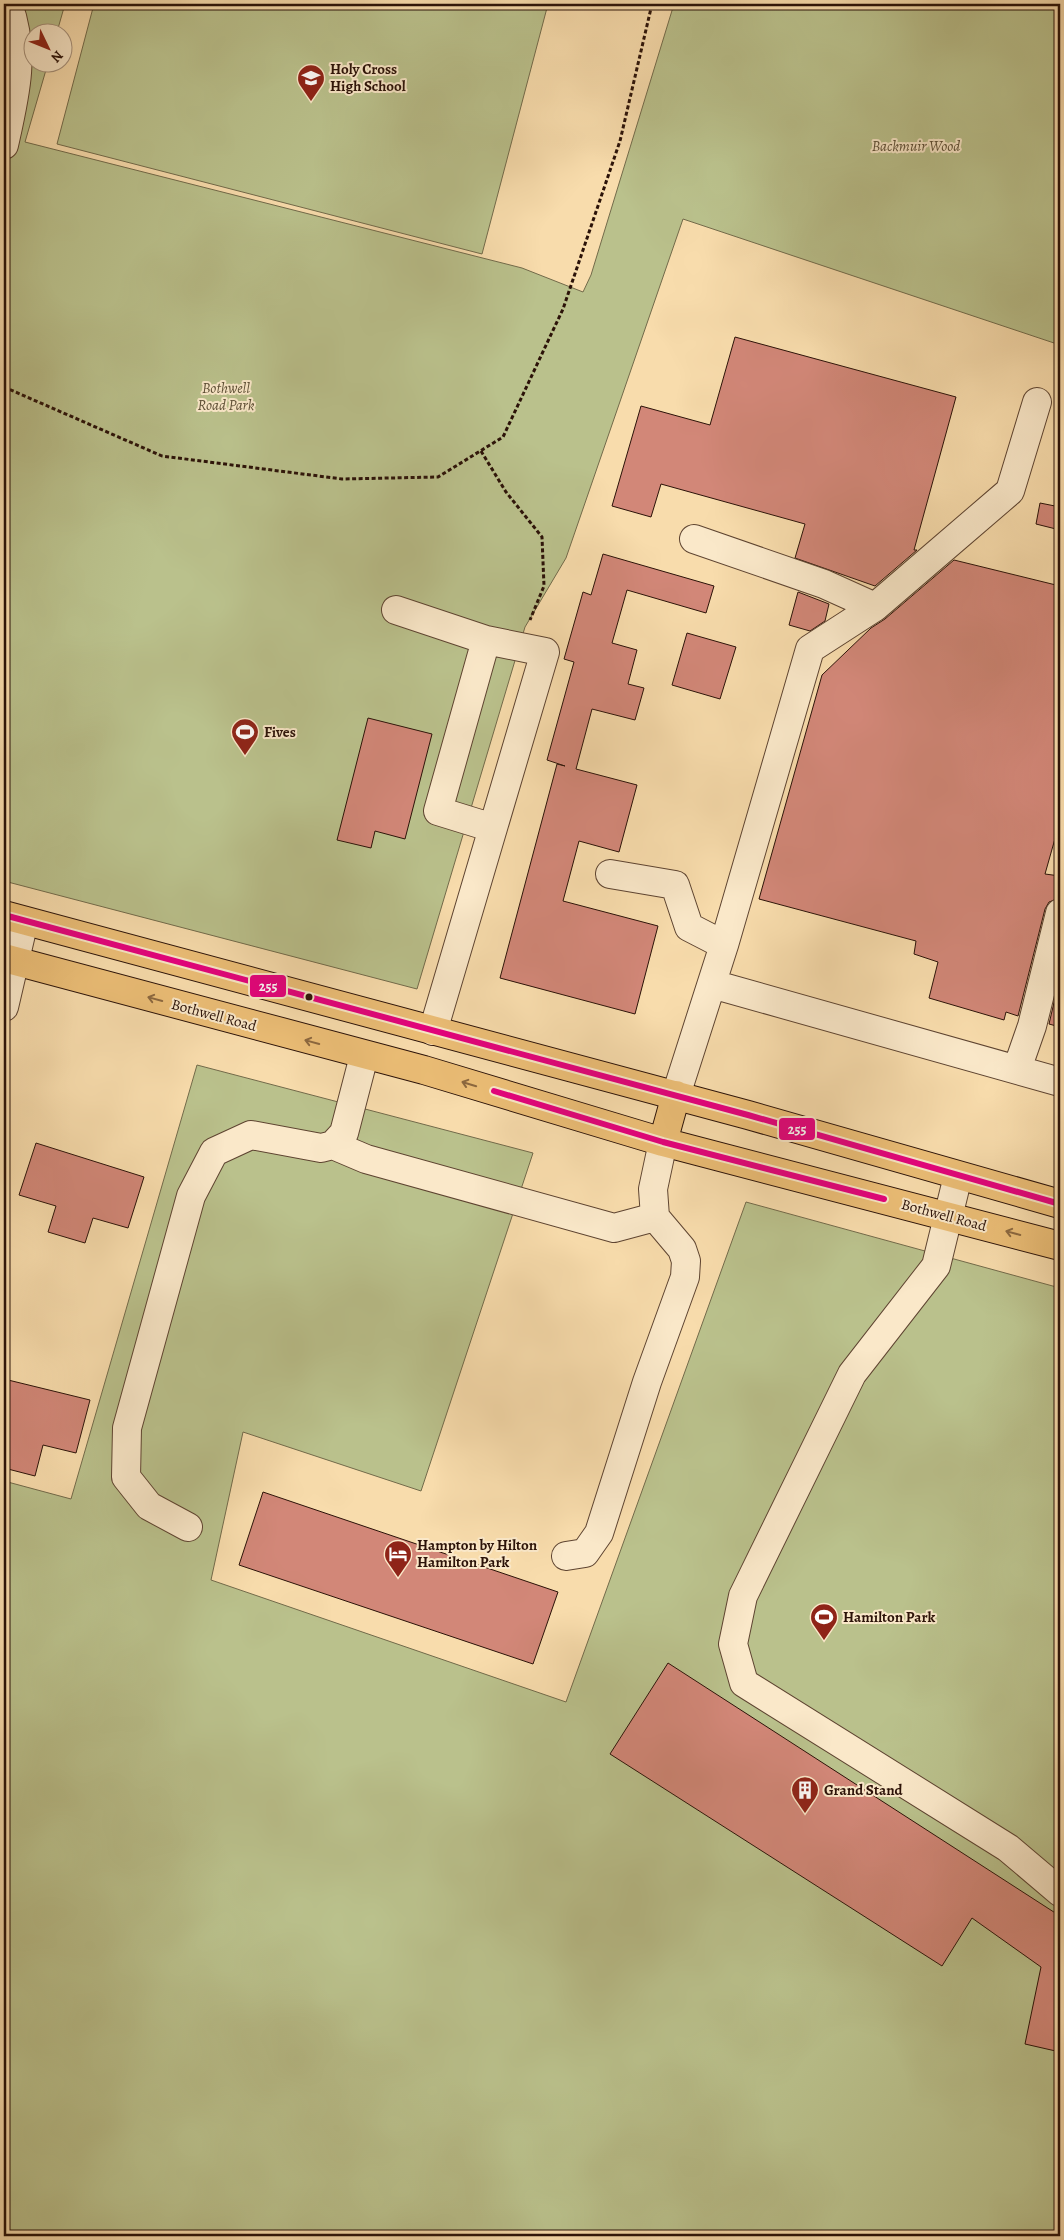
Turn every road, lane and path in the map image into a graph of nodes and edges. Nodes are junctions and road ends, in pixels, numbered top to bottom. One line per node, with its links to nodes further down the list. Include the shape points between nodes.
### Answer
1 (8, 4): 3 (street, via 16,25 17,85)
2 (652, 4): 6 (path, via 620,141 563,310 503,437)
3 (4, 145)
4 (4, 388): 6 (path, via 162,456 342,479 438,478)
5 (1038, 402): 8 (street, via 1010,491)
6 (480, 451): 11 (path, via 506,492 542,537 544,586)
7 (694, 539): 8 (street, via 824,584)
8 (875, 607): 16 (street, via 810,649)
9 (396, 610): 10 (street)
10 (486, 640): 11 (street); 12 (street, via 438,811)
11 (520, 646): 12 (street, via 545,652)
12 (493, 828): 20 (street)
13 (610, 874): 16 (street, via 675,885 689,927)
14 (1060, 913): 22 (street, via 1032,1026)
15 (14, 918): 17 (street); 20 (main road)
16 (724, 945): 18 (street)
17 (10, 959): 19 (street); 21 (main road, Bothwell Road, one-way to 17)
18 (712, 984): 22 (street); 25 (street)
19 (4, 1007)
20 (433, 1032): 23 (main road); 25 (main road)
21 (364, 1056): 23 (main road, Bothwell Road); 27 (street, via 344,1133)
22 (1017, 1069): 24 (street)
23 (424, 1070): 26 (main road, Bothwell Road, one-way to 23)
24 (1060, 1082)
25 (676, 1095): 26 (main road); 28 (main road)
26 (663, 1142): 30 (main road, Bothwell Road); 31 (street, via 653,1189)
27 (333, 1145): 31 (street, via 366,1159 614,1228); 33 (street, via 321,1148 251,1135 214,1152 191,1196 127,1428 126,1476 149,1506)
28 (958, 1176): 29 (main road); 30 (street)
29 (1060, 1204)
30 (948, 1216): 32 (main road, Bothwell Road, one-way to 30); 35 (street, via 936,1266 852,1374 744,1596 733,1644 744,1683 1008,1848)
31 (655, 1217): 34 (street, via 682,1249 686,1262 685,1277 647,1382 599,1533 585,1552)
32 (1060, 1246)
33 (188, 1527)
34 (566, 1556)
35 (1060, 1892)

